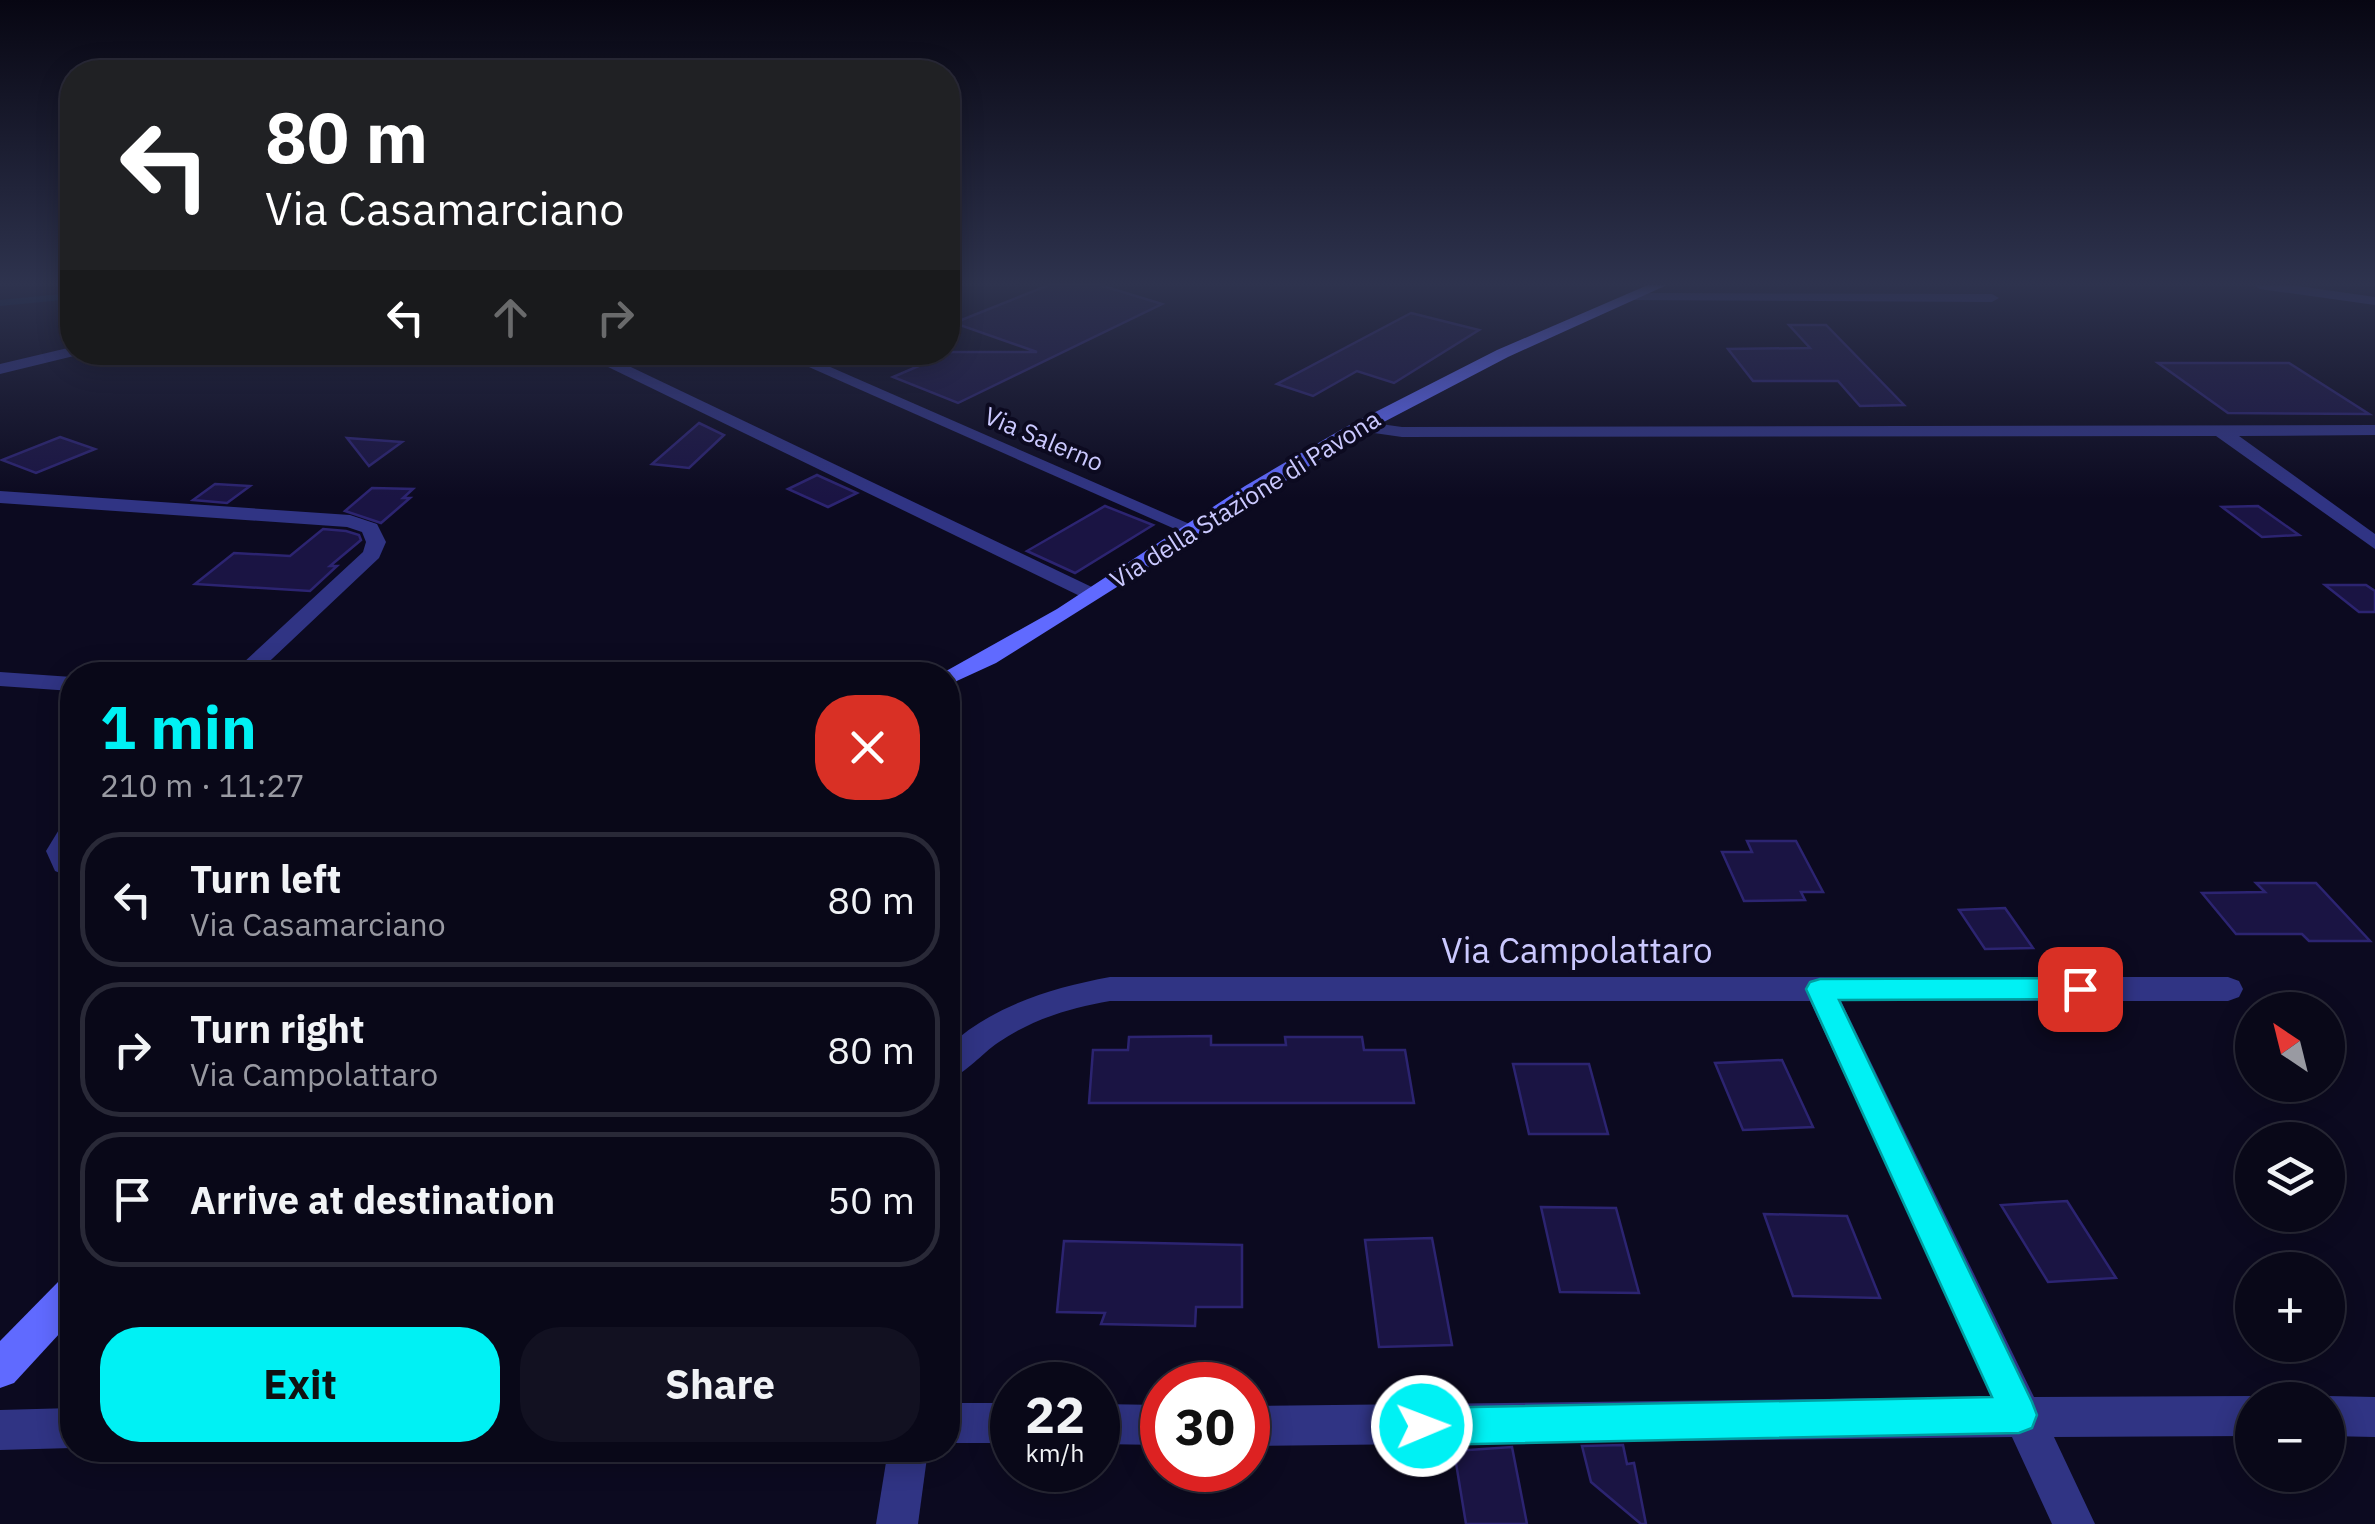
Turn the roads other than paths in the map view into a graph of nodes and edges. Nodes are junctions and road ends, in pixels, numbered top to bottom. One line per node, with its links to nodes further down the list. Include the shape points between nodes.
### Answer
1 (55, 356): 5 (street)
2 (1501, 356): 6 (main road, Via della Stazione di Pavona)
3 (614, 365): 12 (street)
4 (812, 365): 10 (street, Via Salerno)
5 (0, 369)
6 (1358, 426): 7 (street, via 1402,432); 10 (main road, Via della Stazione di Pavona)
7 (2221, 430): 8 (street); 11 (street)
8 (2375, 430)
9 (0, 497): 13 (street, via 367,525 375,550)
10 (1184, 526): 12 (main road, Via della Stazione di Pavona)
11 (2375, 542)
12 (1091, 594): 14 (main road, Via della Stazione di Pavona)
13 (256, 662)
14 (960, 672)
15 (0, 678): 16 (street)
16 (60, 683)
17 (1820, 989): 18 (street, Via Campolattaro); 19 (street, Via Campolattaro, via 1110,989 1013,1017); 22 (street)
18 (2228, 989)
19 (960, 1055)
20 (60, 1307): 21 (main road)
21 (0, 1370)
22 (2019, 1415): 23 (street); 28 (street); 33 (street)
23 (2235, 1416)
24 (2345, 1416): 25 (street)
25 (2375, 1417)
26 (960, 1422): 27 (street)
27 (990, 1423)
28 (1270, 1426)
29 (60, 1428): 30 (street)
30 (0, 1430)
31 (906, 1462): 32 (street)
32 (897, 1524)
33 (2074, 1524)

